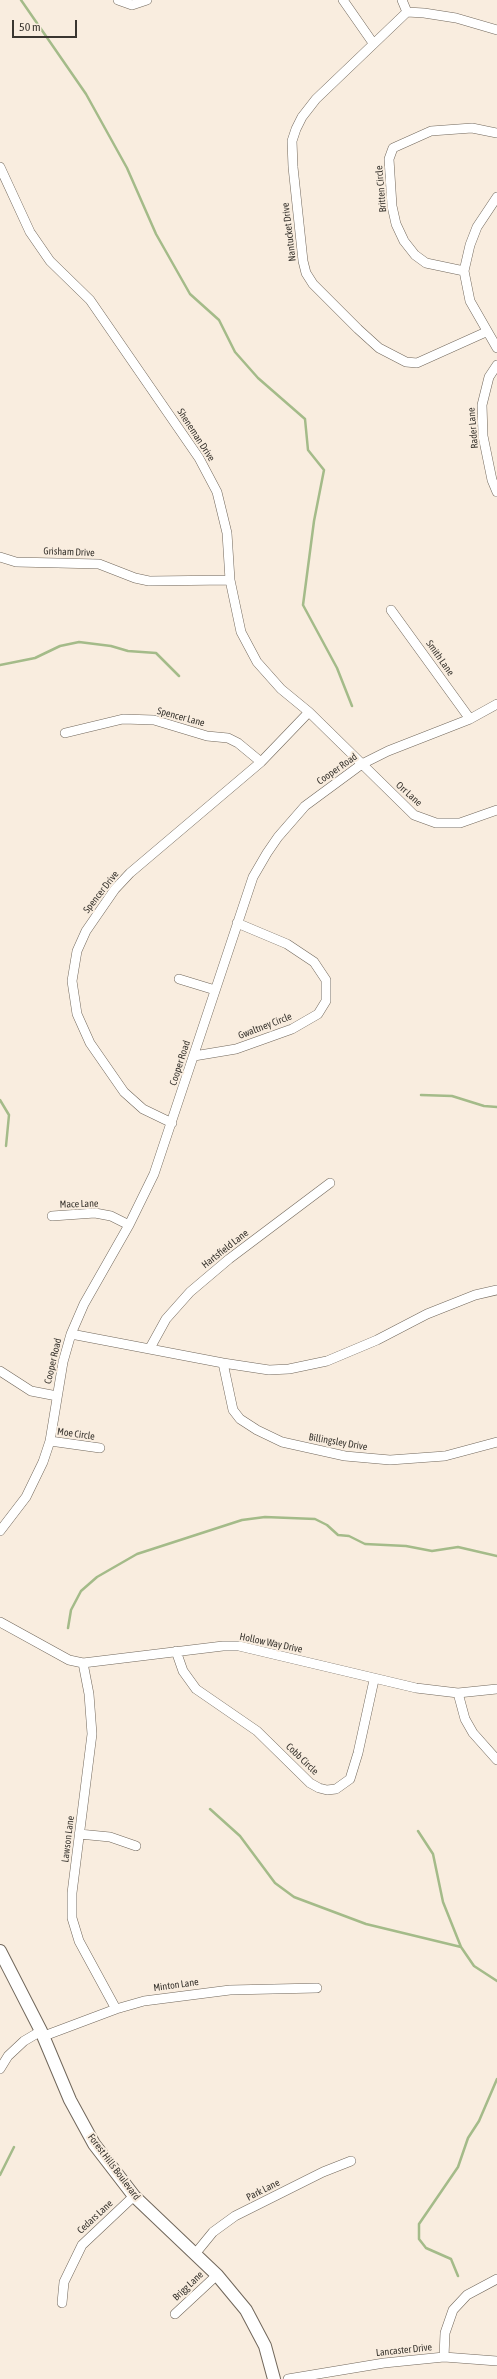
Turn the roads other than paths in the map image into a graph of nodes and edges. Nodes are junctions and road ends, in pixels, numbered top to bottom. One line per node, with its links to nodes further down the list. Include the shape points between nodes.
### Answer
1 (118, 0): 2 (street, via 132,4)
2 (147, 0)
3 (343, 0): 7 (street)
4 (402, 0): 5 (street)
5 (407, 12): 6 (street, via 424,12 456,18); 7 (street, Nantucket Drive)
6 (497, 30)
7 (373, 43): 12 (street, Nantucket Drive, via 316,99 302,117 292,142 306,273 313,284 379,348 406,362 417,362)
8 (497, 132): 11 (street, Britten Circle, via 472,128 431,131 393,148 389,159 392,206 396,224 404,241 414,255 426,263)
9 (0, 167): 17 (street, Sheneman Drive, via 30,232 50,260 90,300 200,458 217,492 228,534)
10 (497, 197): 11 (street, via 477,227)
11 (464, 271): 12 (street, via 470,301)
12 (486, 332): 13 (street)
13 (497, 348)
14 (497, 365): 15 (street, Rader Lane, via 489,377 482,405 483,436)
15 (497, 492)
16 (0, 558): 17 (street, Grisham Drive, via 16,562 99,564 149,581)
17 (230, 580): 20 (street, Sheneman Drive, via 241,632 257,662 281,689)
18 (391, 610): 21 (street, Smith Lane)
19 (497, 704): 21 (street, Cooper Road)
20 (308, 712): 23 (street, Spencer Drive); 24 (street, Sheneman Drive)
21 (470, 719): 24 (street, Cooper Road, via 395,748)
22 (65, 733): 23 (street, Spencer Lane, via 123,720 154,720 207,736 228,738)
23 (261, 762): 30 (street, Spencer Drive, via 125,878 101,906 77,951 72,981 77,1014 90,1043 124,1092 143,1109)
24 (362, 764): 25 (street, Orr Lane, via 414,815 436,823 460,823); 26 (street, Cooper Road, via 305,806 278,837 253,877)
25 (497, 810)
26 (237, 924): 28 (street, Cooper Road); 29 (street, Gwaltney Circle, via 287,944 314,962 326,980 326,1001 318,1014 292,1029 236,1049)
27 (179, 979): 28 (street)
28 (215, 990): 29 (street, Cooper Road)
29 (194, 1056): 30 (street, Cooper Road)
30 (172, 1123): 33 (street, Cooper Road, via 154,1174)
31 (330, 1183): 36 (street, Hartsfield Lane, via 229,1259 190,1292 166,1319)
32 (52, 1216): 33 (street, Mace Lane, via 95,1213 111,1216)
33 (128, 1225): 35 (street, Cooper Road, via 84,1304)
34 (497, 1290): 37 (street, via 475,1295 427,1314 377,1340 327,1361 289,1369 269,1370)
35 (71, 1334): 36 (street); 39 (street, Cooper Road)
36 (150, 1348): 37 (street)
37 (223, 1363): 41 (street, Billingsley Drive, via 233,1410 240,1419 282,1442 345,1456 390,1460 445,1456)
38 (0, 1371): 39 (street, via 31,1391)
39 (57, 1396): 40 (street, Cooper Road)
40 (50, 1441): 42 (street, Moe Circle); 43 (street, Cooper Road, via 26,1497)
41 (497, 1442)
42 (100, 1448)
43 (0, 1531)
44 (0, 1622): 46 (street, Hollow Way Drive, via 69,1660)
45 (176, 1651): 46 (street, Hollow Way Drive); 47 (street, Hollow Way Drive, via 239,1646); 47 (street, Cobb Circle, via 183,1671 196,1689 257,1731 310,1783 327,1790 336,1789 350,1778)
46 (83, 1663): 51 (street, Lawson Lane, via 89,1694 92,1734)
47 (374, 1680): 49 (street, Hollow Way Drive)
48 (497, 1689): 49 (street, Hollow Way Drive)
49 (458, 1693): 50 (street, via 465,1719 473,1733)
50 (497, 1760)
51 (79, 1834): 52 (street, via 110,1837); 55 (street, Lawson Lane, via 72,1893 72,1918 79,1941)
52 (136, 1846)
53 (0, 1951): 56 (main road, Forest Hills Boulevard)
54 (317, 1988): 55 (street, Minton Lane, via 230,1990 144,2001)
55 (116, 2009): 56 (street, Minton Lane)
56 (43, 2034): 57 (street, Minton Lane, via 24,2041 8,2056); 59 (main road, Forest Hills Boulevard, via 70,2100 94,2144)
57 (0, 2069)
58 (351, 2161): 60 (street, Park Lane, via 323,2172 235,2216 213,2232)
59 (134, 2196): 60 (main road, Forest Hills Boulevard); 63 (street, Cedars Lane, via 82,2245 64,2282)
60 (195, 2254): 61 (main road, Forest Hills Boulevard)
61 (217, 2275): 64 (street, Brigg Lane); 67 (main road, Forest Hills Boulevard, via 246,2310 265,2346)
62 (497, 2279): 65 (street, Lancaster Drive, via 467,2295 453,2310 445,2333)
63 (62, 2303)
64 (174, 2314)
65 (444, 2357): 66 (street); 68 (street, Lancaster Drive, via 384,2363)
66 (497, 2360)
67 (274, 2379)
68 (288, 2379)

